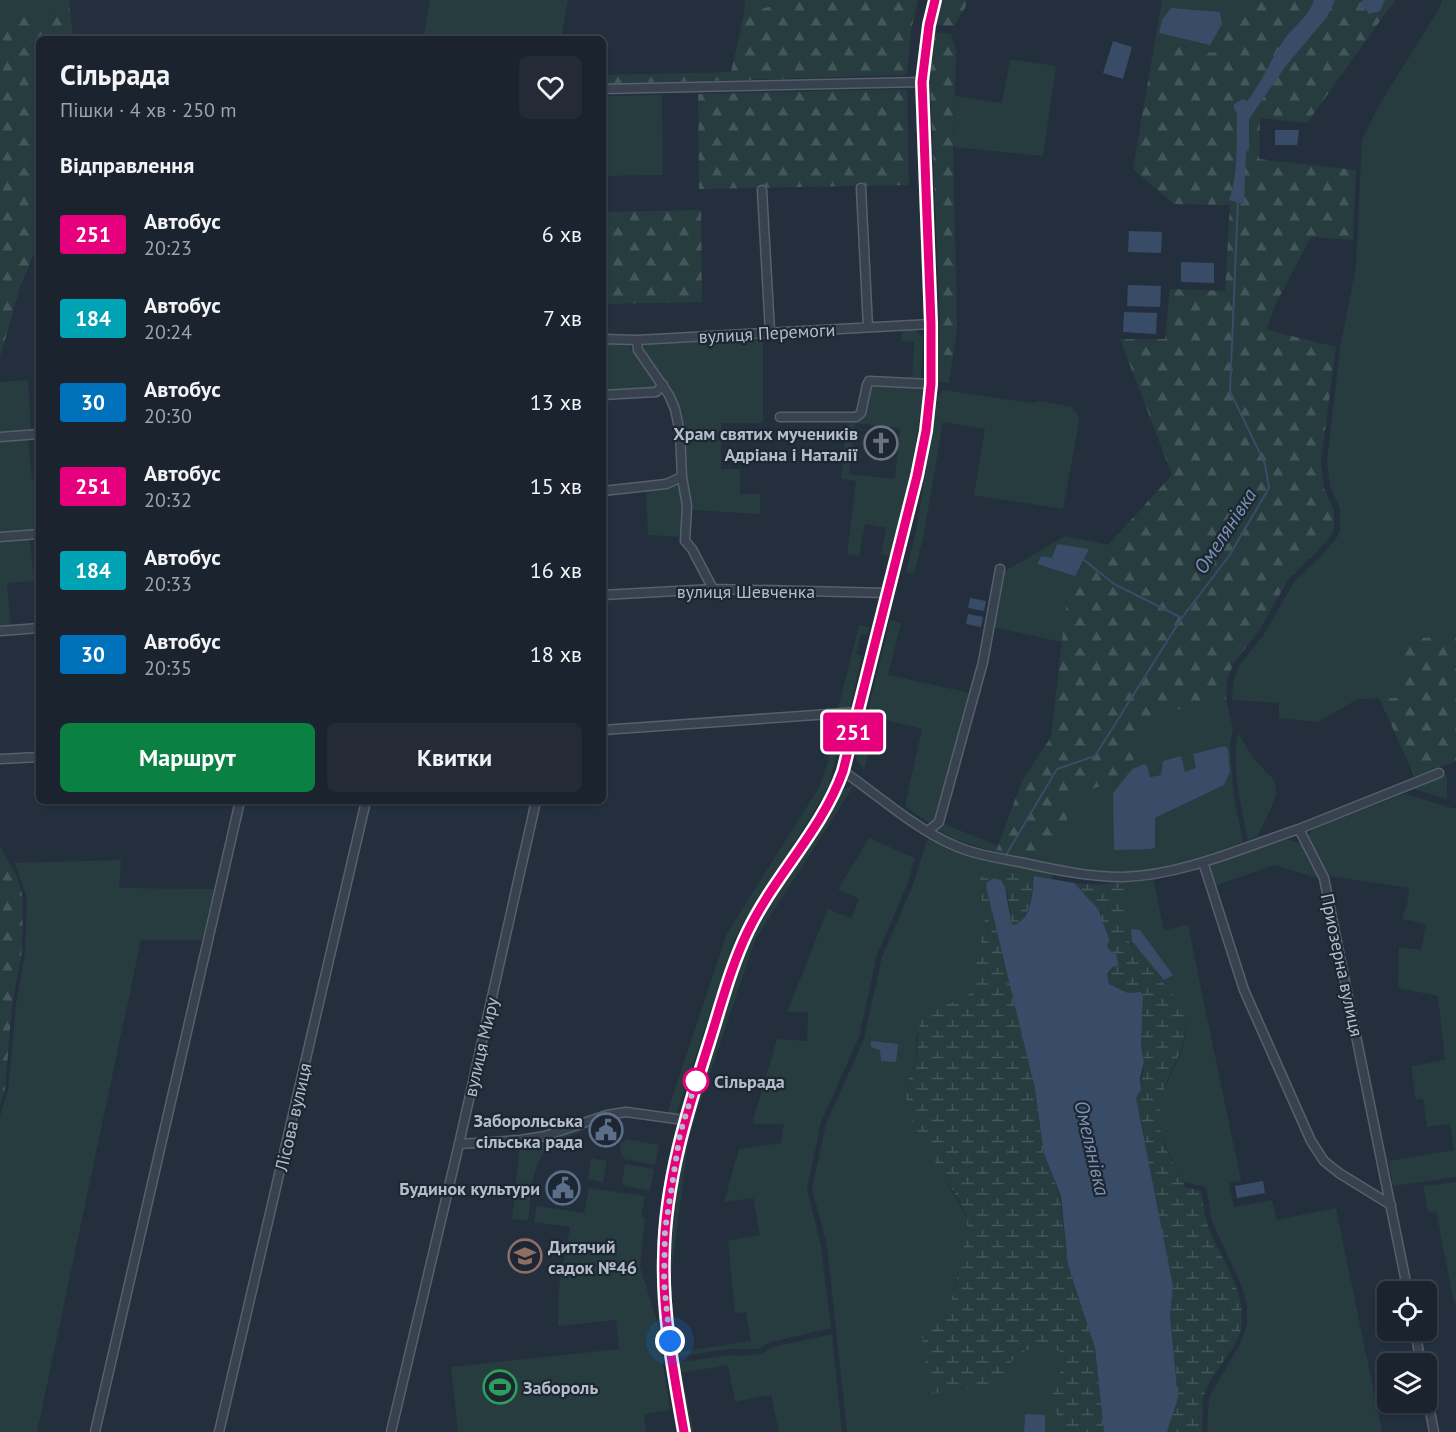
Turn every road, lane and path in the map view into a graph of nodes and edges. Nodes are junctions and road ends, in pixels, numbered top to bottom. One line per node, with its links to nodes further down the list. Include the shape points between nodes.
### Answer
1 (935, 0): 2 (main road)
2 (922, 82): 3 (street); 6 (main road)
3 (606, 90)
4 (861, 188): 7 (street)
5 (762, 190): 8 (street)
6 (931, 324): 7 (street, вулиця Перемоги); 12 (main road)
7 (868, 327): 8 (street, вулиця Перемоги)
8 (770, 333): 10 (street, вулиця Перемоги)
9 (606, 339): 10 (street, вулиця Перемоги)
10 (637, 340): 11 (street, via 638,350)
11 (663, 384): 13 (street, via 656,392); 17 (street, via 680,433)
12 (931, 384): 14 (street, via 869,381 861,413 856,417); 23 (main road, via 917,476)
13 (606, 395)
14 (780, 417)
15 (36, 434): 16 (street)
16 (0, 437)
17 (682, 477): 18 (street, via 666,484); 22 (street, via 687,506 685,541)
18 (606, 491)
19 (36, 534): 20 (street)
20 (0, 537)
21 (1000, 569): 37 (street, via 982,662 939,822)
22 (713, 589): 23 (street, вулиця Шевченка); 24 (street, вулиця Шевченка)
23 (888, 592): 27 (main road)
24 (606, 595)
25 (36, 628): 26 (street)
26 (0, 631)
27 (858, 712): 28 (street); 31 (main road)
28 (606, 730)
29 (36, 757): 30 (street)
30 (0, 759)
31 (843, 771): 37 (street); 39 (main road, via 822,814 747,932)
32 (1439, 773): 36 (street)
33 (239, 804): 44 (street)
34 (365, 804): 45 (street, Лісова вулиця)
35 (535, 804): 40 (street, вулиця Миру)
36 (1299, 829): 38 (street); 41 (street, Приозерна вулиця, via 1324,878)
37 (928, 831): 38 (street, via 977,853 1053,870 1104,876 1140,876)
38 (1203, 862): 41 (street, via 1244,990 1311,1142 1324,1161 1339,1173)
39 (684, 1120): 40 (street, via 626,1112 545,1136); 47 (main road, via 668,1201 664,1283 671,1360)
40 (459, 1144): 46 (street, вулиця Миру)
41 (1391, 1205): 42 (street, Приозерна вулиця)
42 (1406, 1281)
43 (1430, 1413): 48 (street)
44 (95, 1432)
45 (219, 1432)
46 (391, 1432)
47 (684, 1432)
48 (1434, 1432)

